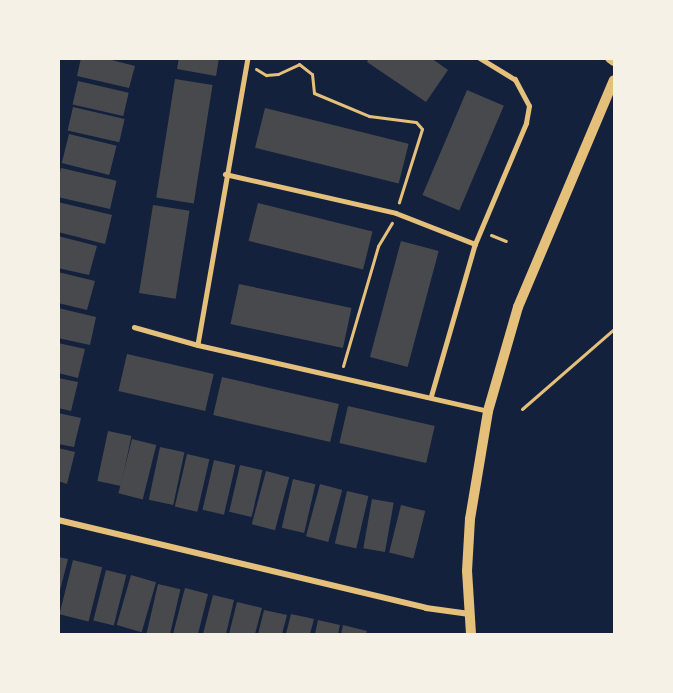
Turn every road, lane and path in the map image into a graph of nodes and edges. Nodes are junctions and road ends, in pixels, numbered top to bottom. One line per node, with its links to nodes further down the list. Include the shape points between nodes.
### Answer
1 (479, 58): 8 (lane, via 515,80 529,106 526,123)
2 (610, 58): 4 (street)
3 (247, 61): 6 (lane); 7 (path, via 266,75 299,64 312,74 314,93 369,116 416,122 422,129)
4 (615, 61)
5 (615, 80): 17 (street, via 518,307)
6 (225, 174): 7 (lane); 13 (lane)
7 (396, 213): 10 (lane); 14 (path, via 391,229 378,246)
8 (481, 231): 9 (path); 10 (lane)
9 (506, 241)
10 (475, 244): 15 (lane)
11 (134, 327): 13 (lane)
12 (615, 329): 16 (path)
13 (198, 345): 14 (lane)
14 (340, 376): 15 (lane)
15 (431, 396): 17 (lane)
16 (522, 409)
17 (488, 411): 19 (street, via 470,519)
18 (58, 520): 19 (street, via 426,608)
19 (470, 614): 20 (street)
20 (471, 634)

